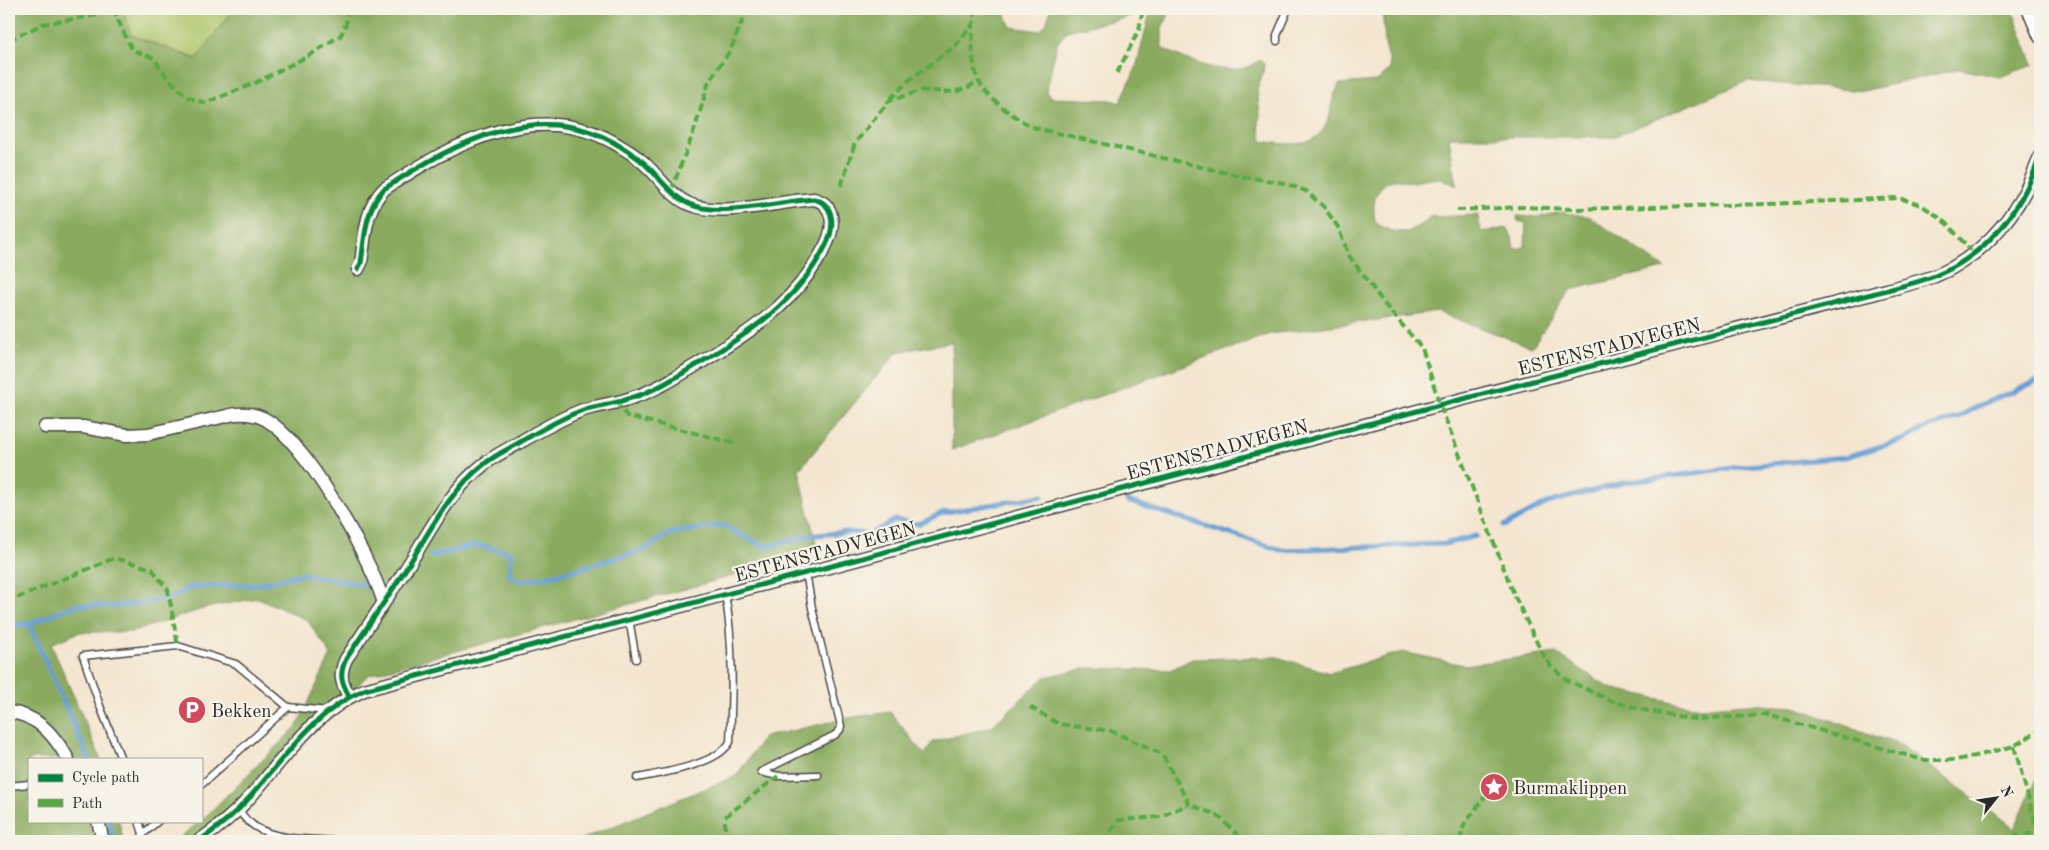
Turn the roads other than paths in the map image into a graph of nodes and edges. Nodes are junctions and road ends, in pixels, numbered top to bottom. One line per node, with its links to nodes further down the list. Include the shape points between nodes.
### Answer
1 (1288, 9): 4 (lane)
2 (2028, 9): 3 (street)
3 (2040, 37)
4 (1277, 41)
5 (2040, 156): 8 (street, ESTENSTADVEGEN, via 2023,193 1998,231 1974,254 1934,276)
6 (358, 269): 10 (street, via 371,206 384,188 458,146 524,125 570,127 606,139 639,158 677,197 690,204 728,208 814,199 822,201 831,214 831,229 817,262 779,308 744,336 655,389 583,410 484,464 453,496)
7 (45, 427): 10 (street, via 83,427 127,435 235,414 247,413 264,418 296,448 323,485 365,557)
8 (806, 572): 9 (street, ESTENSTADVEGEN); 19 (lane, ESTENSTADVEGEN, via 841,726 835,735 761,772 778,776)
9 (725, 594): 11 (street, ESTENSTADVEGEN); 20 (lane, ESTENSTADVEGEN, via 732,670 730,742 716,756)
10 (383, 600): 13 (street, via 342,668 341,681)
11 (629, 619): 12 (lane); 13 (street, ESTENSTADVEGEN, via 390,681)
12 (636, 659)
13 (349, 696): 15 (street, ESTENSTADVEGEN)
14 (288, 707): 15 (lane); 18 (lane, via 236,664 178,646 83,656); 22 (lane)
15 (327, 711): 24 (street, ESTENSTADVEGEN)
16 (9, 712): 17 (street, via 38,722 57,741)
17 (67, 758)
18 (121, 758)
19 (818, 775)
20 (637, 778)
21 (28, 784): 23 (lane)
22 (202, 784)
23 (9, 786)
24 (238, 809): 31 (street, ESTENSTADVEGEN); 32 (lane, via 248,822 269,834)
25 (98, 822): 29 (street)
26 (139, 822): 28 (lane)
27 (157, 822): 28 (lane)
28 (143, 834): 30 (lane)
29 (102, 841)
30 (141, 841)
31 (199, 841)
32 (341, 841)

